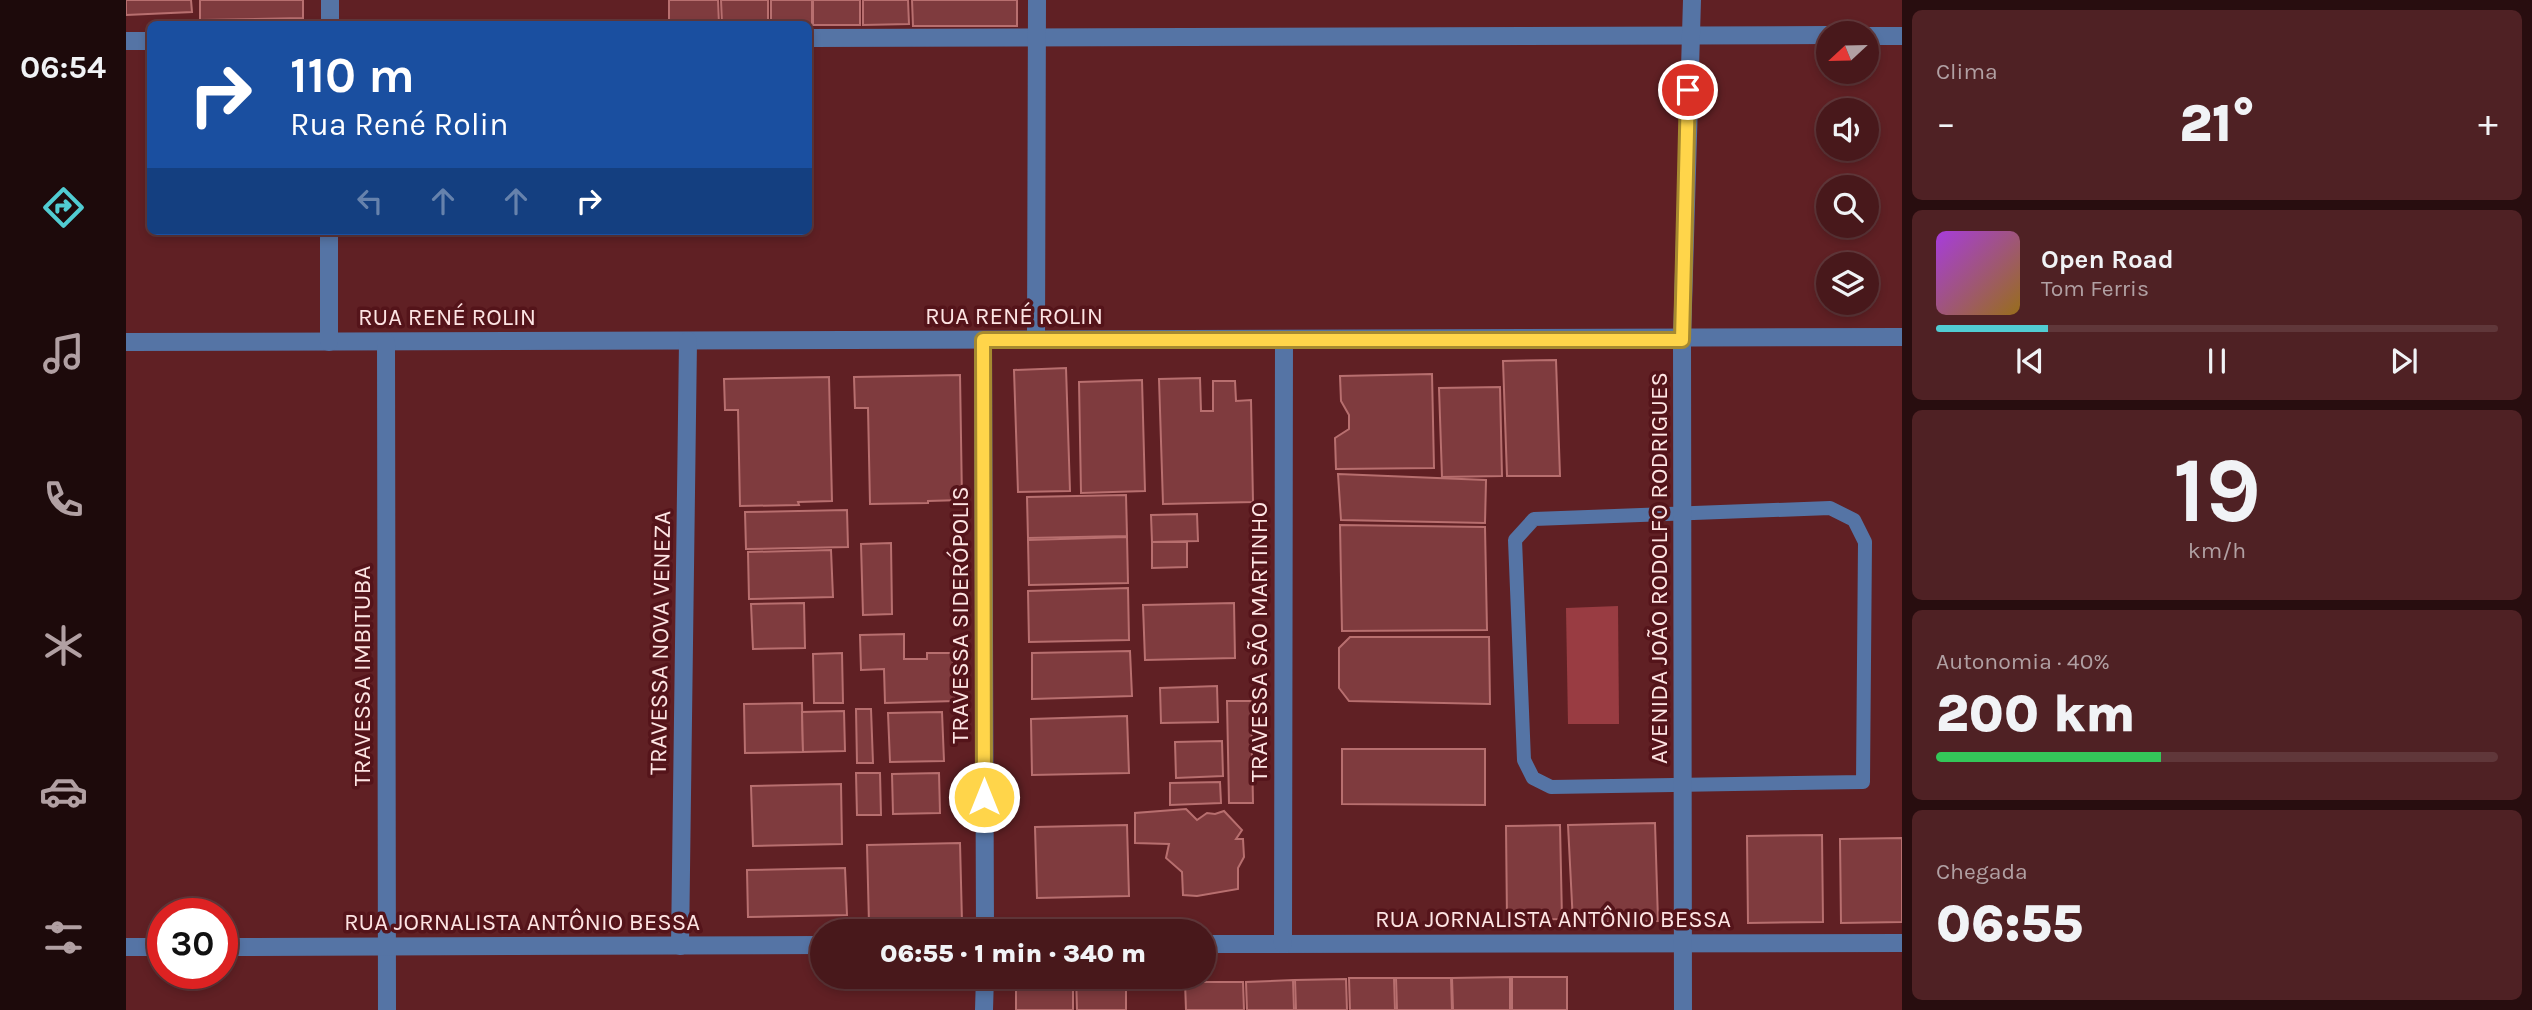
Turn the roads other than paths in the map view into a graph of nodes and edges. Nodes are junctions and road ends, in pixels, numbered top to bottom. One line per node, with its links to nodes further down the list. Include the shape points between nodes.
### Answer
1 (330, 0): 4 (street)
2 (1037, 0): 9 (street)
3 (1692, 0): 5 (street, AVENIDA JOÃO RODOLFO RODRIGUES)
4 (330, 21)
5 (1690, 35): 6 (street); 9 (street); 18 (street, AVENIDA JOÃO RODOLFO RODRIGUES)
6 (1816, 36)
7 (1880, 36): 8 (street)
8 (1902, 36)
9 (1037, 37): 10 (street); 16 (street)
10 (812, 38)
11 (126, 41): 12 (street)
12 (147, 41)
13 (329, 235): 21 (street)
14 (1902, 337): 18 (street, RUA RENÉ ROLIN)
15 (983, 340): 16 (street, RUA RENÉ ROLIN); 19 (street, RUA RENÉ ROLIN); 25 (street, TRAVESSA SIDERÓPOLIS)
16 (1036, 340): 17 (street, RUA RENÉ ROLIN)
17 (1284, 340): 18 (street, RUA RENÉ ROLIN); 29 (street, TRAVESSA SÃO MARTINHO)
18 (1682, 340): 23 (street, AVENIDA JOÃO RODOLFO RODRIGUES)
19 (688, 341): 22 (street, RUA RENÉ ROLIN); 32 (street, TRAVESSA NOVA VENEZA)
20 (126, 342): 21 (street, RUA RENÉ ROLIN)
21 (329, 342): 22 (street, RUA RENÉ ROLIN)
22 (386, 342): 31 (street, TRAVESSA IMBITUBA)
23 (1682, 514): 24 (street, AVENIDA JOÃO RODOLFO RODRIGUES); 24 (lane, via 1534,519 1515,540 1524,760 1533,778 1551,787); 24 (lane, via 1830,508 1854,520 1865,542 1863,782)
24 (1684, 786): 26 (street, AVENIDA JOÃO RODOLFO RODRIGUES)
25 (985, 919)
26 (1684, 943): 27 (street, RUA JORNALISTA ANTÔNIO BESSA); 29 (street, RUA JORNALISTA ANTÔNIO BESSA); 39 (street, AVENIDA JOÃO RODOLFO RODRIGUES)
27 (1902, 943)
28 (1216, 944): 29 (street, RUA JORNALISTA ANTÔNIO BESSA)
29 (1283, 944)
30 (810, 945): 32 (street, RUA JORNALISTA ANTÔNIO BESSA)
31 (387, 946): 32 (street, RUA JORNALISTA ANTÔNIO BESSA); 35 (street, RUA JORNALISTA ANTÔNIO BESSA); 37 (street, TRAVESSA IMBITUBA)
32 (680, 946)
33 (126, 947): 34 (street)
34 (147, 947)
35 (238, 947)
36 (985, 989): 38 (street)
37 (387, 1010)
38 (984, 1010)
39 (1684, 1010)

